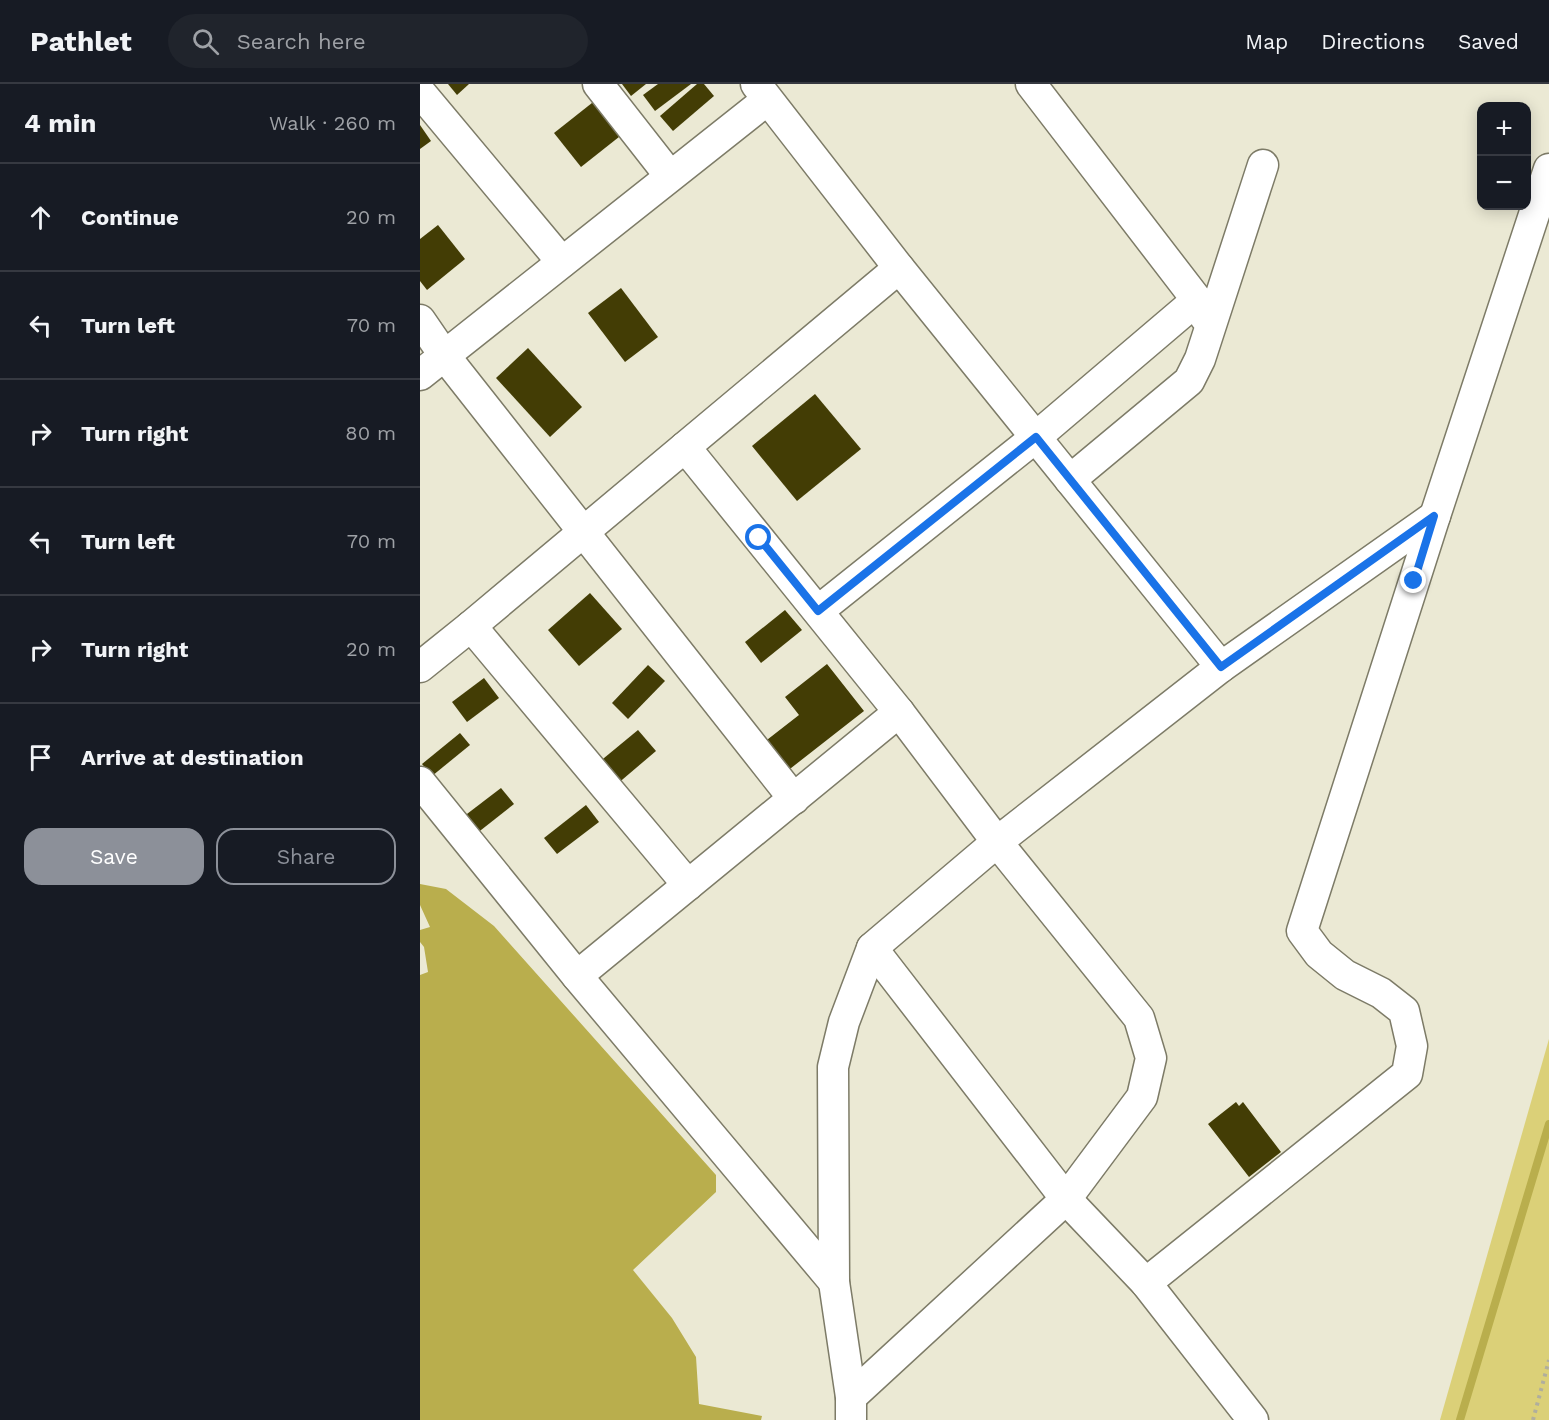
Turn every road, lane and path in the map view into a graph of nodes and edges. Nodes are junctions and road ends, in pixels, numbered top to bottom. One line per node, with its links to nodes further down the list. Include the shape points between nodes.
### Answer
1 (598, 84): 7 (street)
2 (1031, 84): 10 (street)
3 (420, 92): 8 (street)
4 (762, 92): 7 (street); 9 (street)
5 (1263, 165): 12 (street)
6 (1549, 169): 18 (street)
7 (670, 176): 8 (street)
8 (562, 262): 13 (street)
9 (900, 268): 15 (street); 16 (street)
10 (1197, 300): 12 (street); 15 (street)
11 (420, 320): 13 (street)
12 (1210, 328): 17 (street, via 1189,381)
13 (444, 355): 14 (street); 19 (street)
14 (420, 375)
15 (1036, 437): 17 (street); 20 (street)
16 (685, 447): 19 (street); 20 (street)
17 (1071, 480): 23 (street)
18 (1434, 516): 23 (street); 33 (street, via 1302,931 1320,954 1345,975 1381,993 1404,1011 1412,1046 1407,1074)
19 (584, 532): 21 (street); 26 (street)
20 (818, 611): 24 (street)
21 (471, 626): 22 (street); 28 (street)
22 (420, 667)
23 (1221, 667): 27 (street)
24 (899, 712): 26 (street); 27 (street)
25 (420, 782): 30 (street)
26 (794, 799): 28 (street)
27 (997, 842): 29 (street); 31 (street, via 1140,1018 1151,1058 1142,1098)
28 (688, 885): 30 (street)
29 (872, 948): 31 (street); 32 (street, via 844,1022 833,1067)
30 (577, 976): 32 (street)
31 (1066, 1199): 33 (street); 35 (street)
32 (834, 1282): 35 (street)
33 (1146, 1283): 36 (street)
34 (1549, 1360): 37 (path)
35 (851, 1408)
36 (1253, 1420)
37 (1533, 1420)

